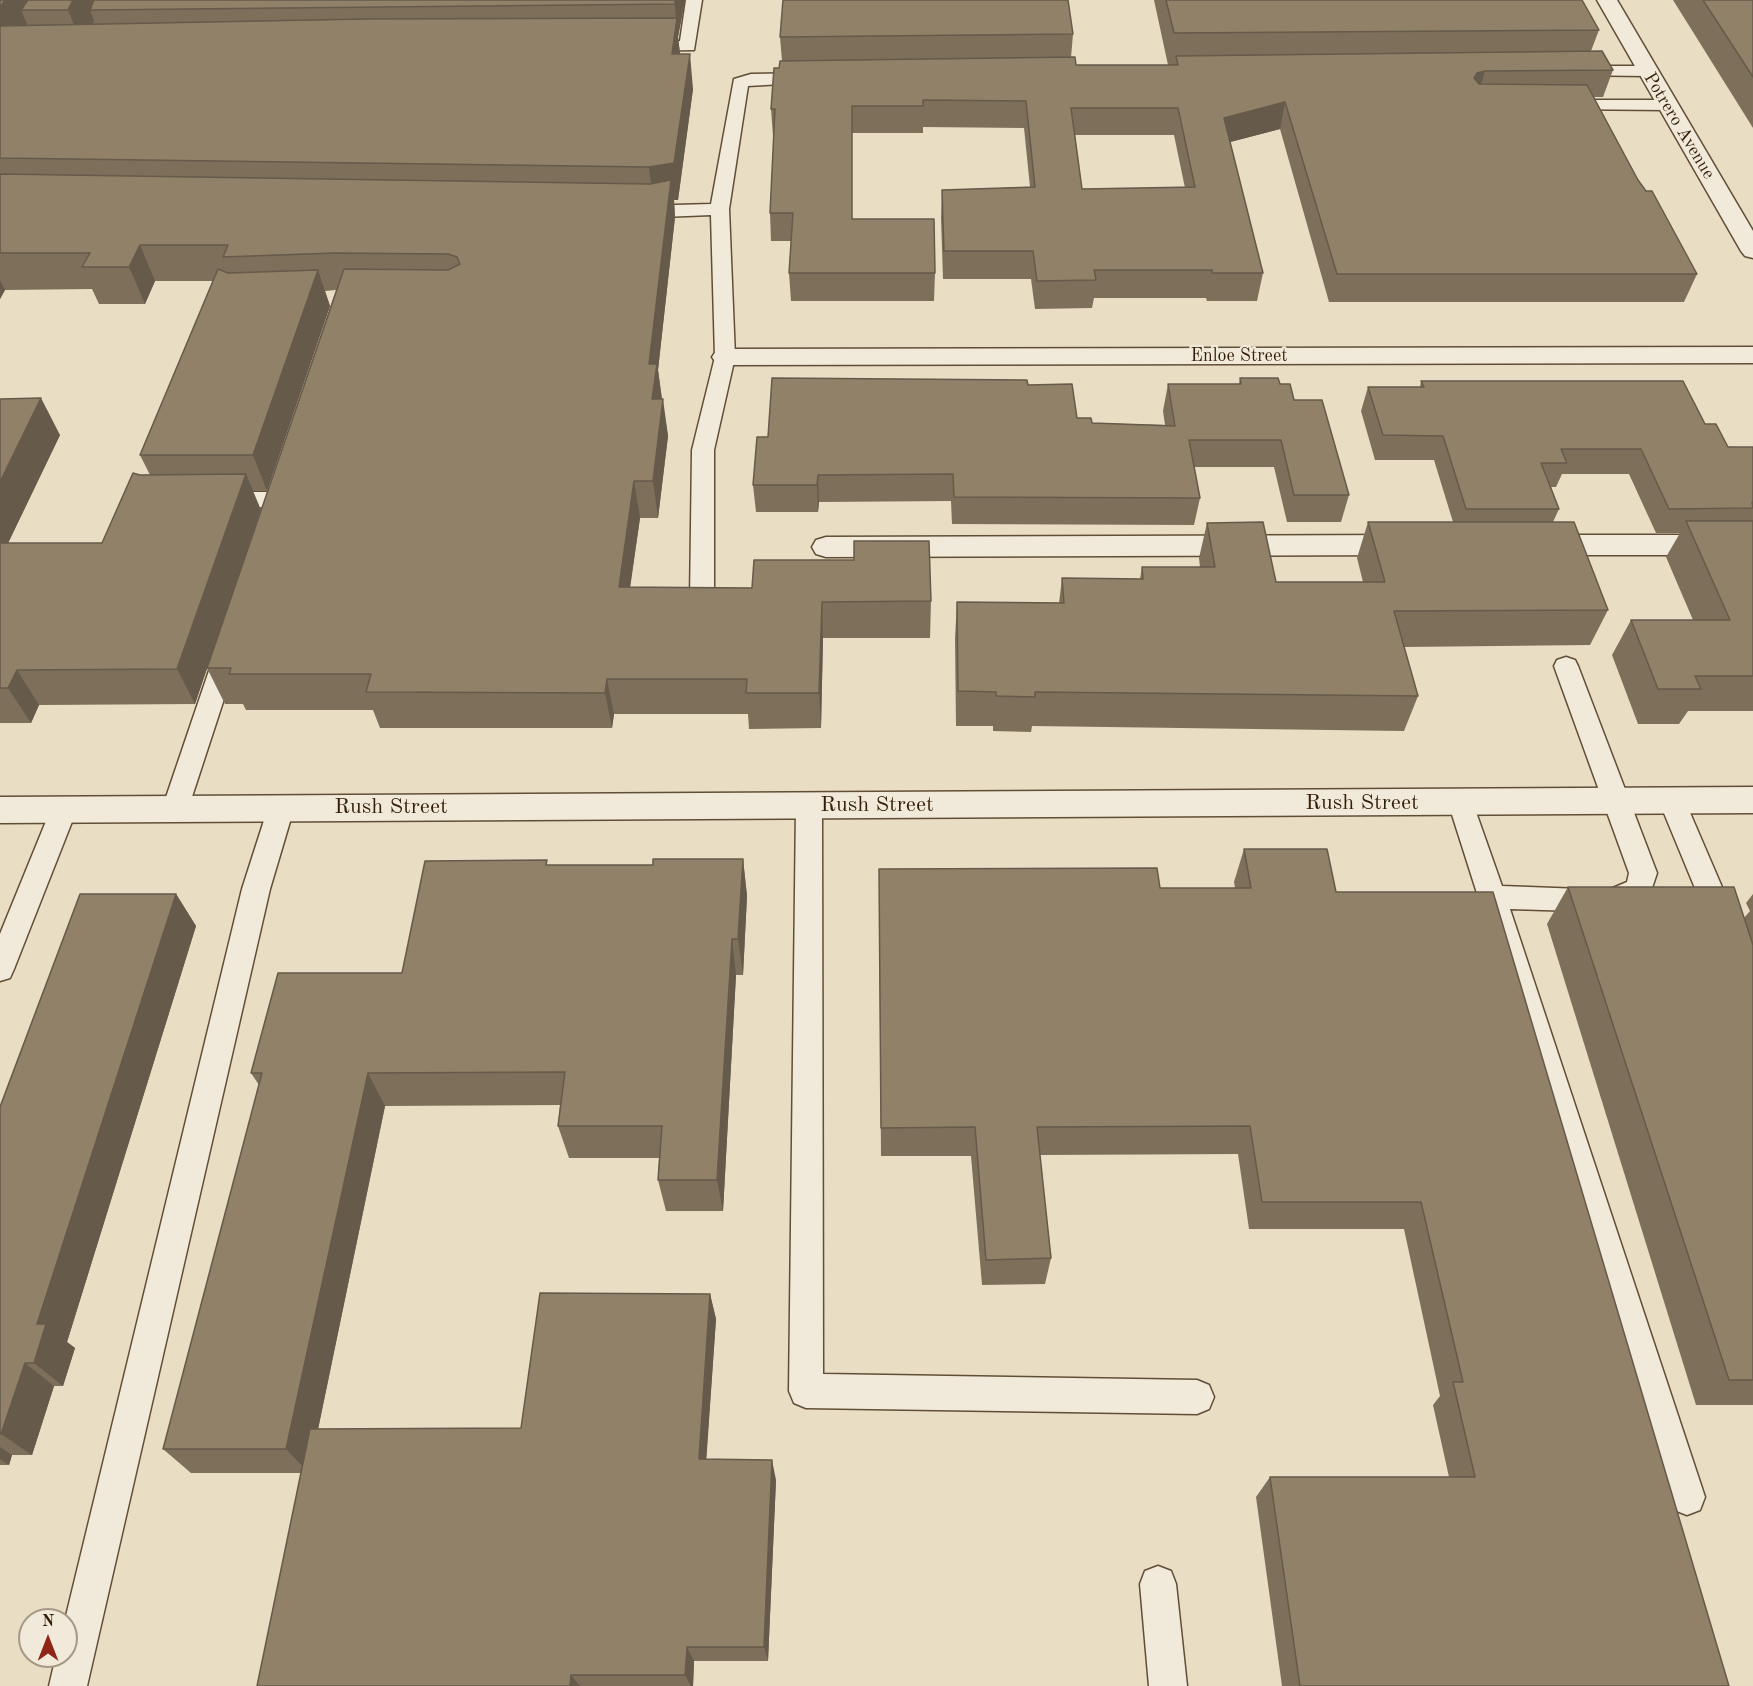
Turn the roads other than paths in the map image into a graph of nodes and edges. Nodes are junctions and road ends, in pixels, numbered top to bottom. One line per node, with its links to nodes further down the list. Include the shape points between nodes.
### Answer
1 (694, 0): 3 (lane, via 688,46)
2 (1607, 0): 4 (street, Potrero Avenue)
3 (621, 47)
4 (1646, 71): 5 (lane); 8 (street, Potrero Avenue)
5 (1562, 72)
6 (833, 78): 9 (lane, via 740,82)
7 (1544, 105): 8 (lane)
8 (1667, 105): 11 (street, Potrero Avenue)
9 (720, 209): 10 (lane); 13 (lane)
10 (618, 211)
11 (1753, 251)
12 (1753, 354): 13 (street, Enloe Street)
13 (725, 357): 22 (lane, via 703,450)
14 (286, 478): 16 (lane)
15 (201, 500): 16 (lane)
16 (278, 500): 17 (lane)
17 (271, 522)
18 (1432, 545): 21 (street)
19 (1515, 545): 20 (street)
20 (1753, 545)
21 (826, 547)
22 (702, 600)
23 (234, 632): 32 (lane)
24 (1566, 666): 28 (lane)
25 (1753, 800): 26 (street, Rush Street)
26 (1672, 801): 28 (street, Rush Street); 35 (lane)
27 (1461, 802): 28 (street, Rush Street); 29 (street, Rush Street); 34 (lane)
28 (1618, 802): 34 (lane, via 1643,873 1639,889 1610,901)
29 (809, 806): 30 (street, Rush Street); 37 (lane, via 806,1391)
30 (281, 808): 32 (street, Rush Street); 40 (lane, via 256,889)
31 (64, 809): 32 (street, Rush Street); 33 (street, Rush Street); 36 (lane)
32 (175, 809)
33 (0, 810)
34 (1492, 897): 38 (lane)
35 (1732, 950)
36 (0, 969)
37 (1197, 1398)
38 (1687, 1497)
39 (1158, 1584): 41 (lane)
40 (68, 1686)
41 (1168, 1686)

